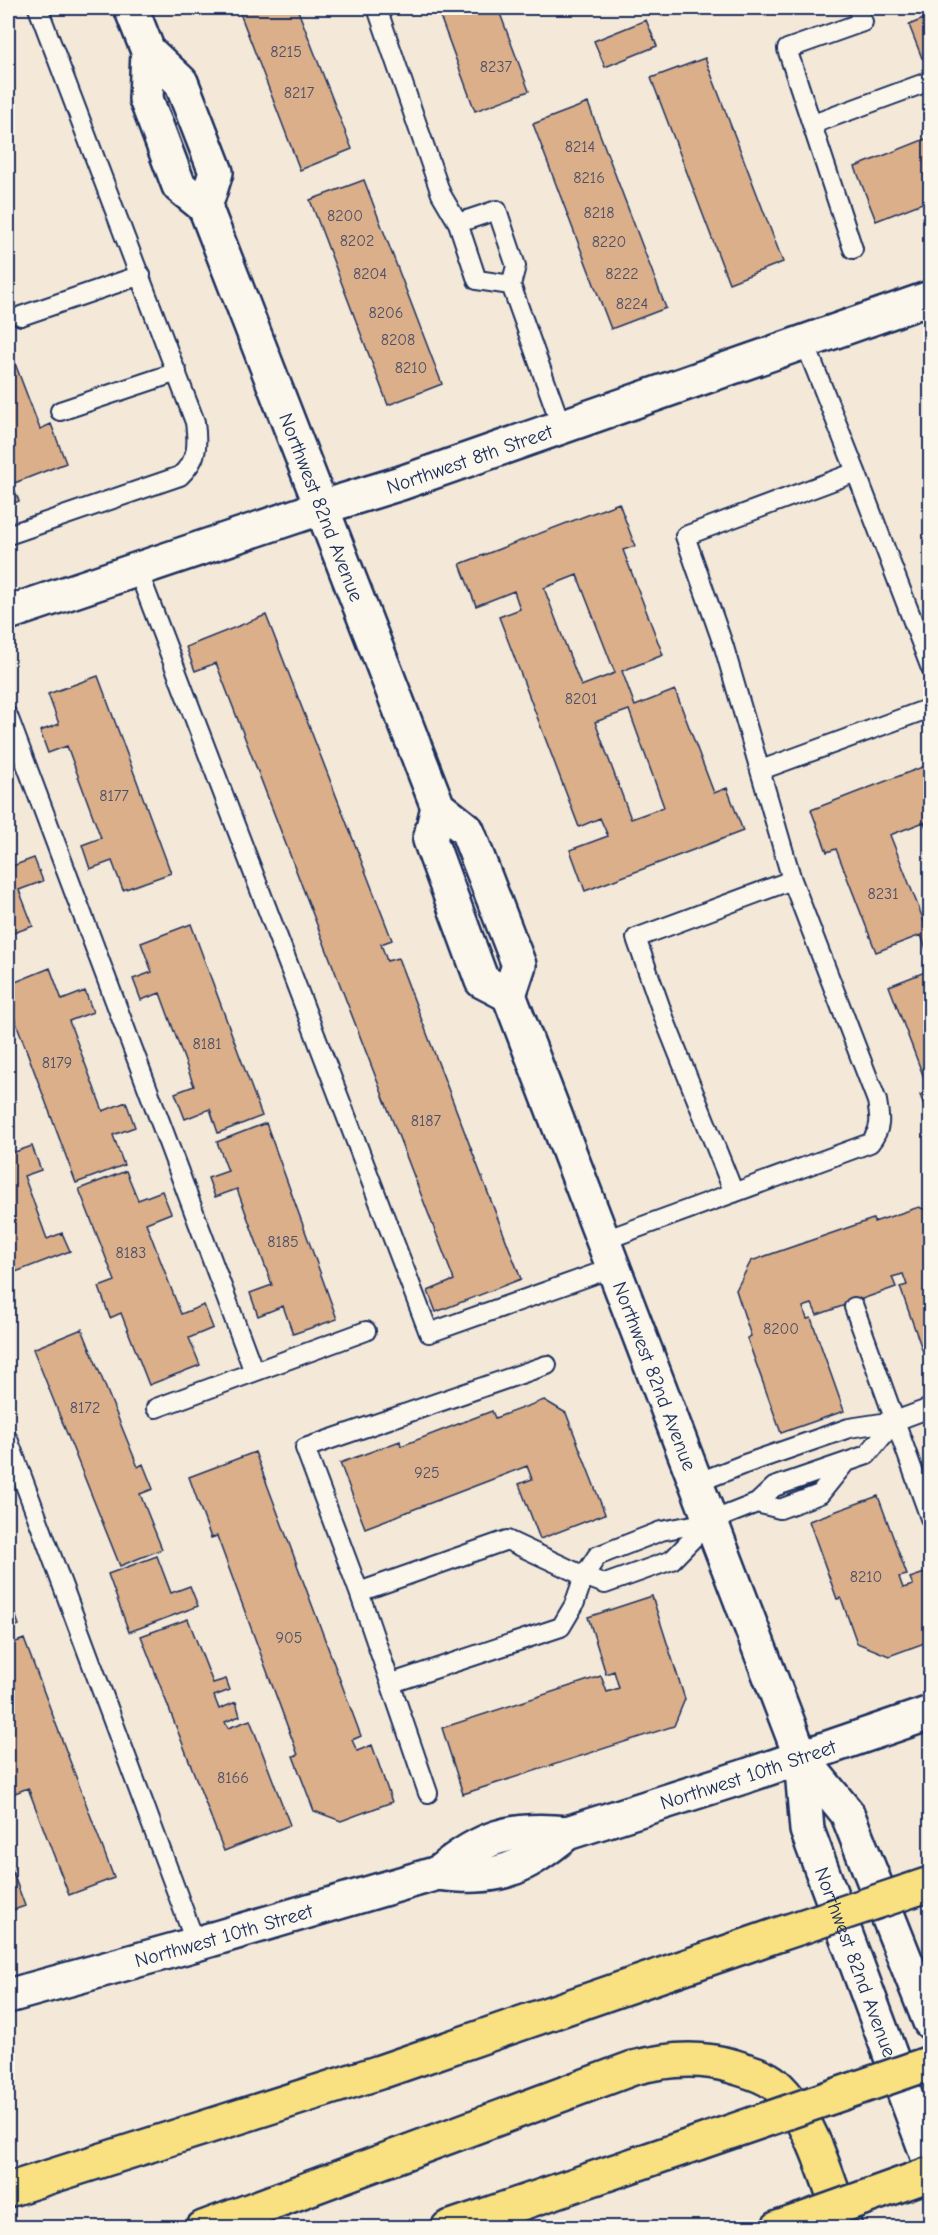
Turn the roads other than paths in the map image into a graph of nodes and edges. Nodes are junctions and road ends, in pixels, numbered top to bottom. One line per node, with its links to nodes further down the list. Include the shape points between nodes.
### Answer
1 (38, 8): 9 (lane)
2 (131, 8): 18 (street, Northwest 82nd Avenue, via 148,51 146,99 179,186 205,207)
3 (377, 8): 7 (lane, via 441,194)
4 (857, 8): 6 (lane, via 863,22 787,49)
5 (930, 81): 6 (lane)
6 (813, 124): 8 (lane)
7 (458, 223): 10 (lane, via 477,280); 10 (lane, via 497,210 516,266)
8 (853, 249)
9 (141, 275): 12 (lane); 14 (lane)
10 (511, 285): 16 (lane)
11 (930, 298): 13 (street, Northwest 8th Street)
12 (21, 316)
13 (805, 343): 16 (street, Northwest 8th Street); 17 (lane)
14 (177, 372): 15 (lane); 19 (lane, via 195,422 197,440 190,467 180,476)
15 (60, 411)
16 (562, 428): 18 (street, Northwest 8th Street)
17 (856, 472): 22 (lane); 25 (lane, via 685,536)
18 (323, 507): 20 (street, Northwest 8th Street); 28 (street, Northwest 82nd Avenue, via 438,807 430,840 482,981 509,995)
19 (8, 535)
20 (137, 568): 21 (street, Northwest 8th Street); 28 (lane, via 429,1333)
21 (8, 613)
22 (930, 666)
23 (930, 708): 25 (lane)
24 (8, 716): 32 (lane)
25 (761, 770): 26 (lane)
26 (792, 880): 27 (lane, via 877,1101 878,1132 870,1143); 27 (lane, via 636,938)
27 (734, 1192): 28 (lane, via 687,1209)
28 (607, 1254): 40 (street, Northwest 82nd Avenue)
29 (854, 1307): 35 (lane)
30 (366, 1331): 32 (lane)
31 (547, 1365): 45 (lane, via 305,1449)
32 (254, 1372): 33 (lane)
33 (156, 1408)
34 (930, 1408): 35 (lane)
35 (896, 1421): 37 (lane, via 849,1428); 38 (lane, via 867,1455); 42 (lane)
36 (8, 1439): 51 (lane)
37 (816, 1440): 39 (lane); 40 (lane)
38 (846, 1462): 39 (lane); 41 (lane, via 820,1494 780,1509)
39 (825, 1470): 41 (lane, via 774,1487)
40 (694, 1484): 43 (street, Northwest 82nd Avenue)
41 (757, 1503): 43 (lane)
42 (930, 1518)
43 (709, 1522): 44 (lane, via 661,1531 597,1556); 44 (lane, via 672,1560 605,1584); 48 (street, Northwest 82nd Avenue)
44 (584, 1576): 45 (lane, via 507,1540); 46 (lane, via 561,1627)
45 (359, 1592): 46 (lane)
46 (392, 1683): 49 (lane)
47 (930, 1713): 48 (street, Northwest 10th Street)
48 (801, 1757): 51 (street, Northwest 10th Street, via 567,1833 509,1871 482,1876 438,1873); 53 (street, Northwest 82nd Avenue, via 847,1813); 55 (street, Northwest 82nd Avenue, via 807,1830)
49 (428, 1793)
50 (930, 1884): 57 (highway, bridge, via 380,2072)
51 (196, 1944): 52 (street, Northwest 10th Street)
52 (8, 1996)
53 (930, 2022)
54 (930, 2063): 60 (highway, bridge)
55 (930, 2162)
56 (930, 2174): 58 (highway, bridge)
57 (8, 2190)
58 (788, 2224)
59 (203, 2228): 61 (highway, via 633,2068 689,2059 726,2064 775,2084 798,2112)
60 (448, 2228)
61 (845, 2228)

